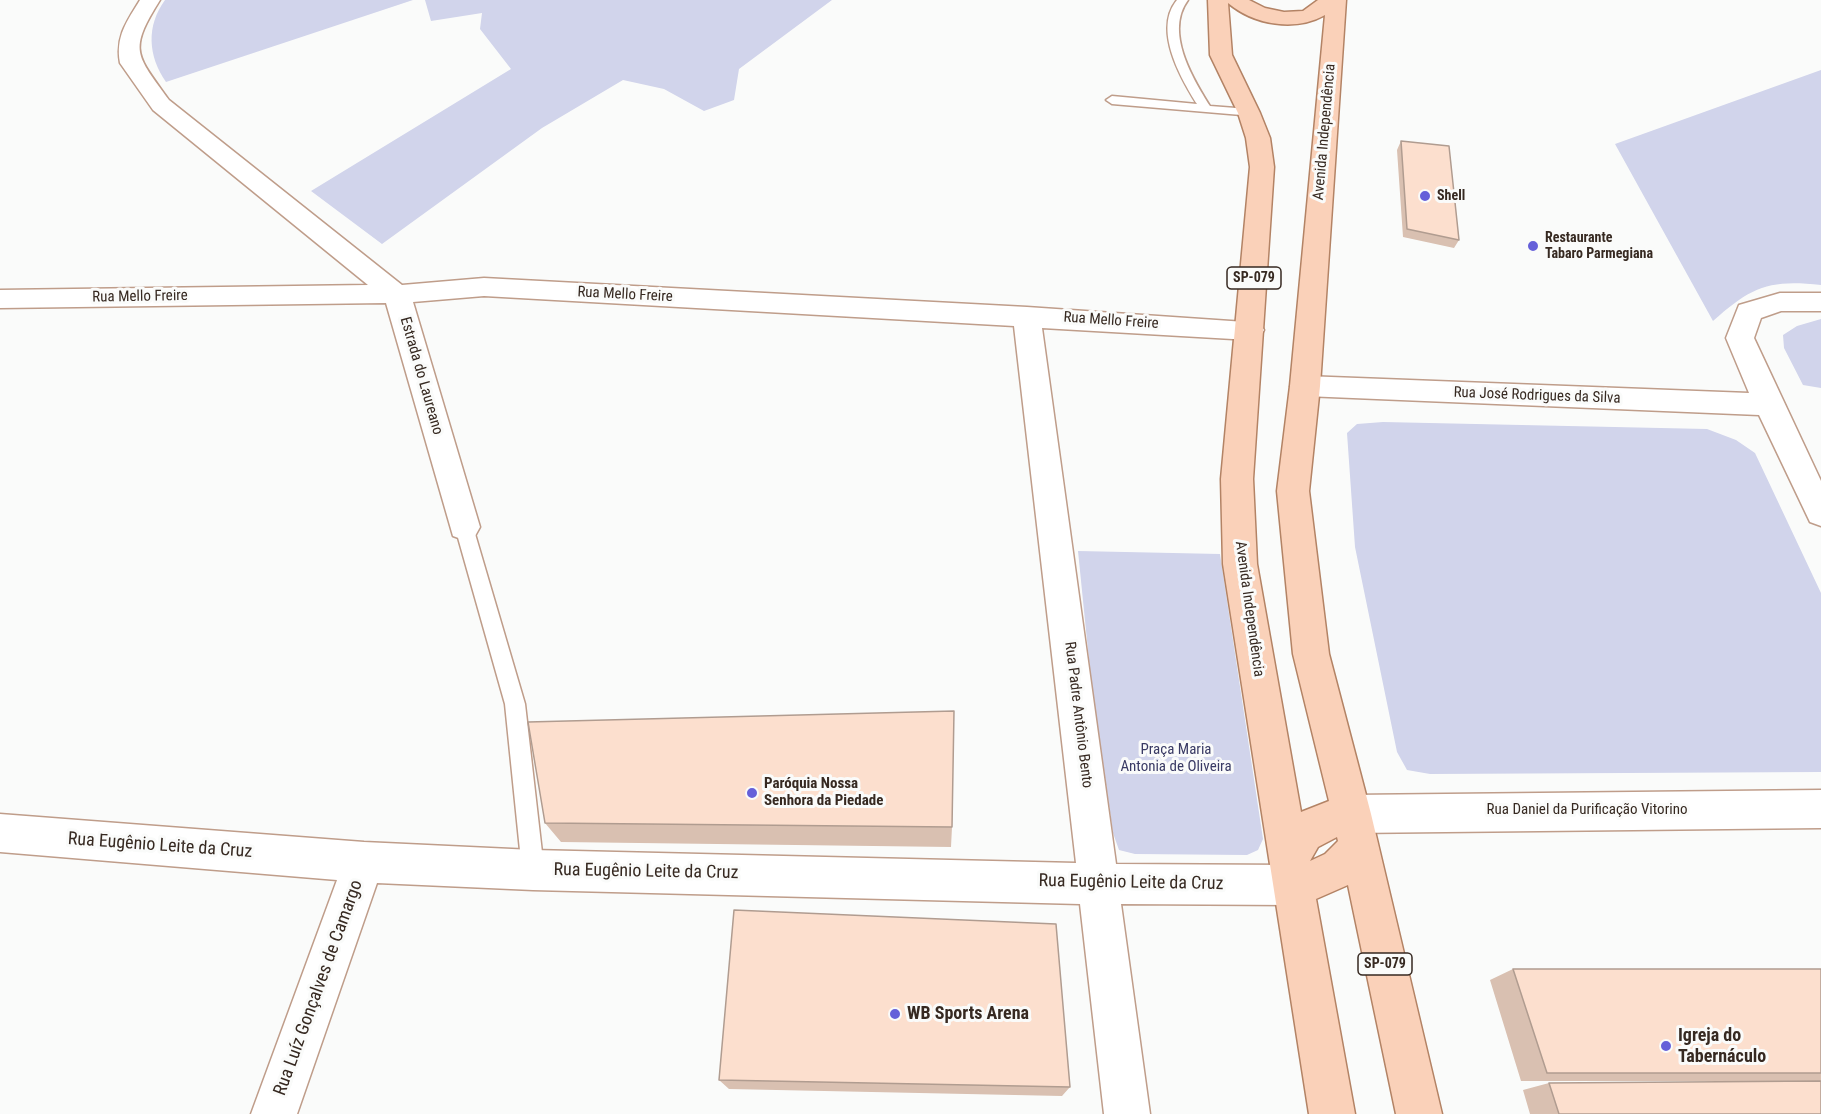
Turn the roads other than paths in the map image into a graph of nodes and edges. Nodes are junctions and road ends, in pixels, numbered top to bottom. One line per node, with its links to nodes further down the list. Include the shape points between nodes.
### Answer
1 (150, 0): 10 (street, via 131,30 129,54 131,63 161,105)
2 (1183, 0): 8 (lane, via 1175,5 1173,34 1192,89)
3 (1218, 0): 9 (main road, Avenida Independência / SP-079, via 1221,55)
4 (1236, 0): 5 (main road, via 1260,14 1288,19 1311,16)
5 (1329, 0)
6 (1336, 0): 15 (main road, Avenida Independência / SP-079)
7 (1112, 100): 8 (lane)
8 (1205, 108): 9 (lane)
9 (1249, 113): 14 (main road, Avenida Independência / SP-079, via 1258,138 1262,168)
10 (396, 294): 11 (street, Rua Mello Freire); 13 (street, Rua Mello Freire, via 484,287); 18 (street, Estrada do Laureano)
11 (0, 299)
12 (1821, 302): 16 (street, via 1780,302 1749,312 1740,338)
13 (1027, 316): 14 (street, Rua Mello Freire); 25 (street, Rua Padre Antônio Bento)
14 (1250, 330): 24 (main road, Avenida Independência / SP-079, via 1237,479 1240,564)
15 (1305, 386): 16 (street, Rua José Rodrigues da Silva); 20 (main road, Avenida Independência / SP-079, via 1293,491 1311,654)
16 (1769, 405): 17 (street)
17 (1821, 513)
18 (464, 527): 23 (lane, Estrada do Laureano, via 514,704)
19 (1821, 808): 20 (street, Rua Daniel da Purificação Vitorino, via 1439,811 1389,823 1369,833)
20 (1356, 829): 24 (main road, via 1351,860 1340,869 1318,879); 29 (main road, Avenida Independência / SP-079)
21 (0, 833): 22 (street, Rua Eugênio Leite da Cruz)
22 (364, 862): 23 (street, Rua Eugênio Leite da Cruz); 26 (street, Rua Luíz Gonçalves de Camargo)
23 (532, 870): 25 (street, Rua Eugênio Leite da Cruz)
24 (1290, 874): 25 (street, Rua Eugênio Leite da Cruz); 28 (main road, Avenida Independência / SP-079)
25 (1098, 884): 27 (street, Rua Padre Antônio Bento)
26 (274, 1114)
27 (1127, 1114)
28 (1332, 1114)
29 (1419, 1114)

